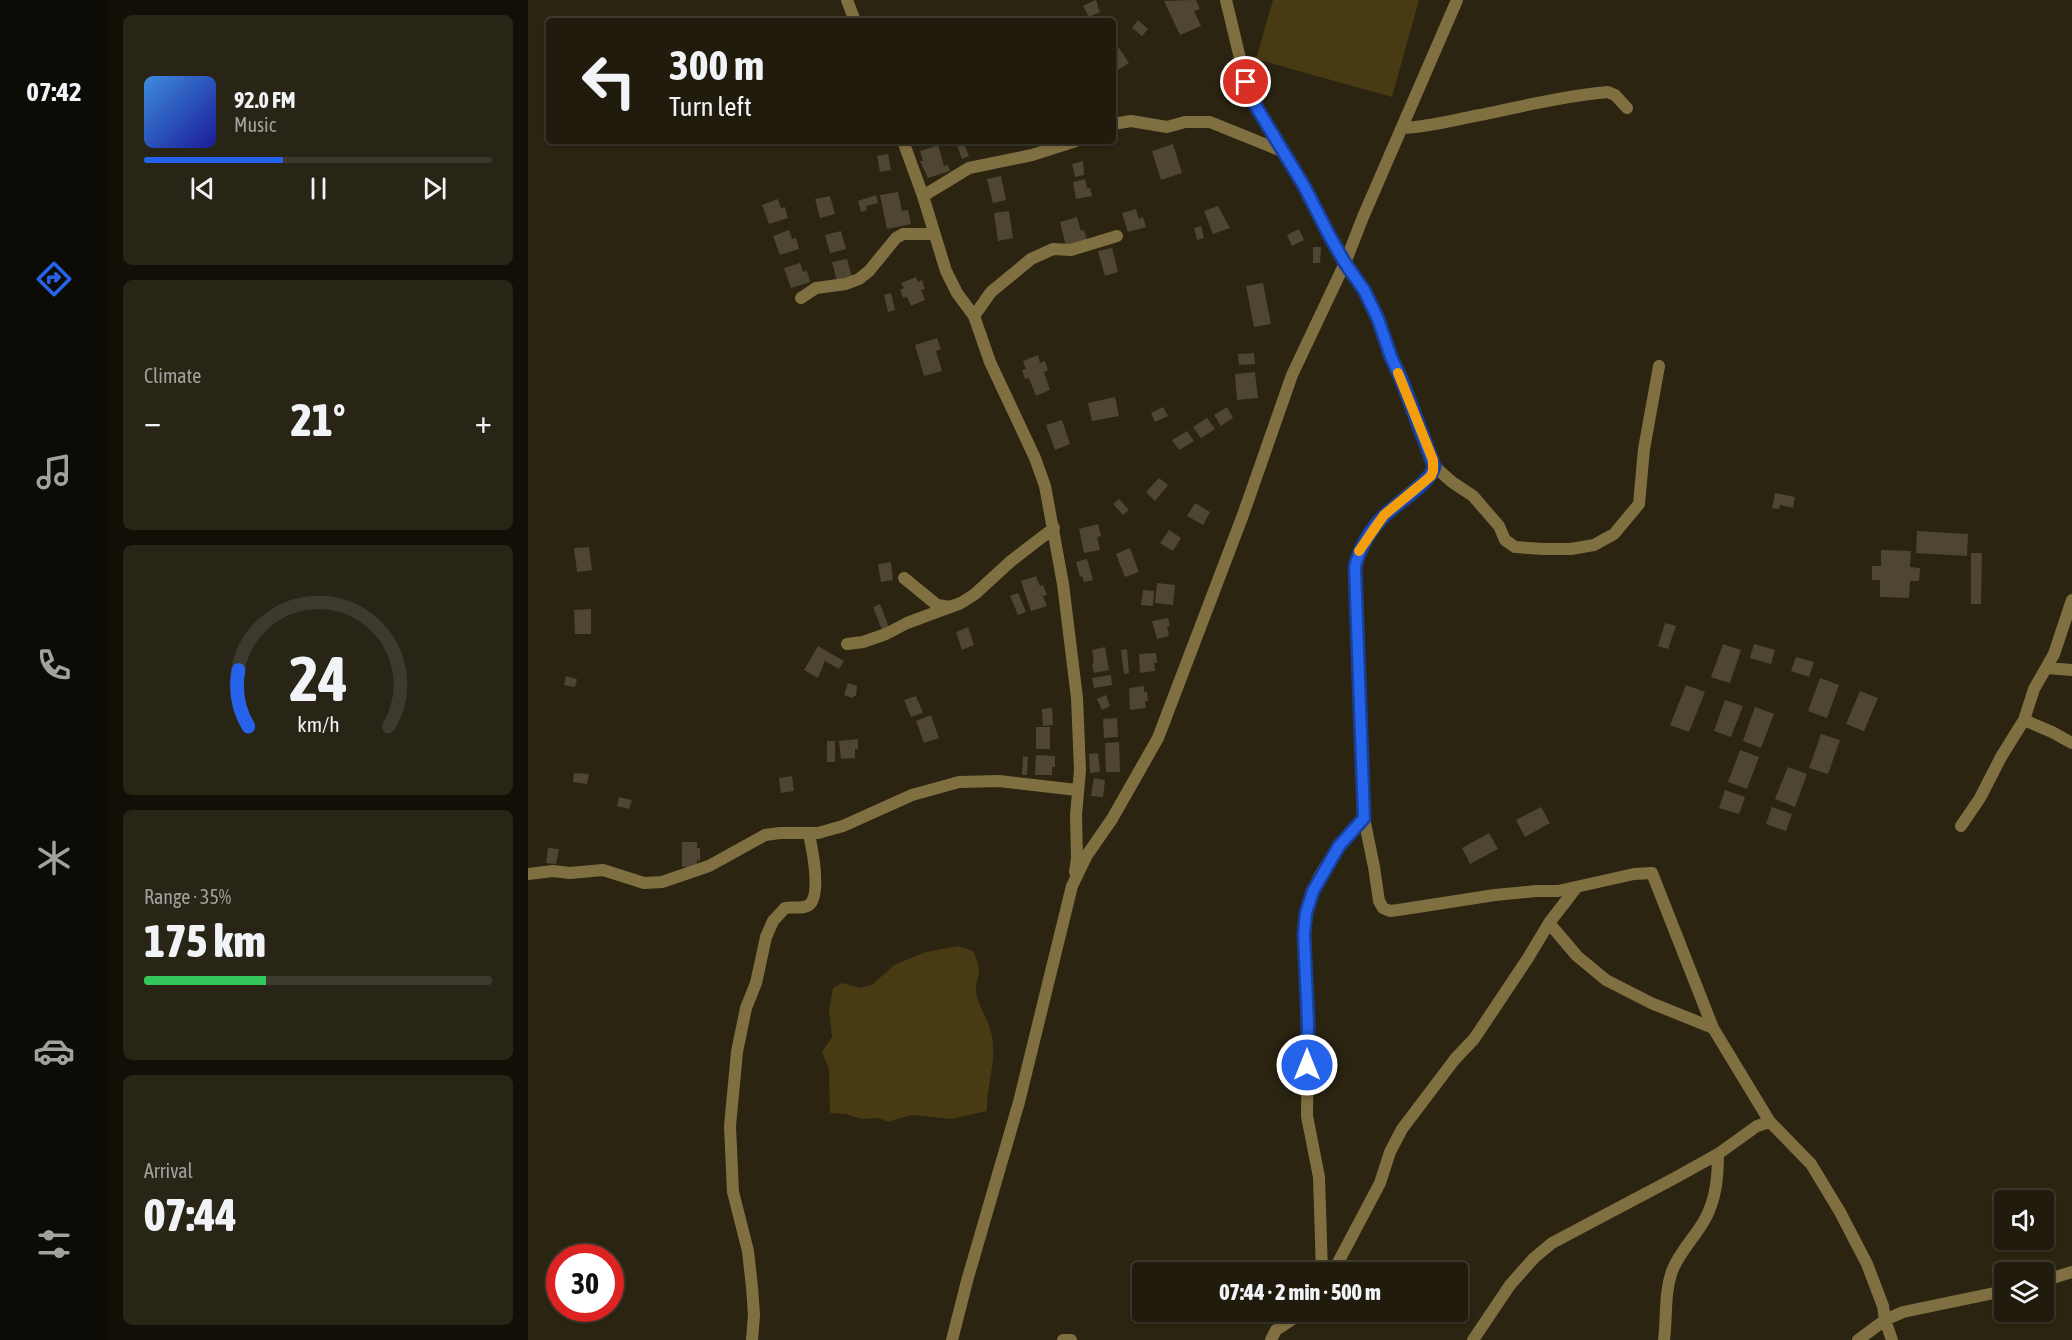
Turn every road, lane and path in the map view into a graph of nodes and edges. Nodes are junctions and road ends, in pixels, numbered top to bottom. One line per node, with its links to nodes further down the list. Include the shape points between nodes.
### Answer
1 (847, 0): 4 (street)
2 (1226, 0): 10 (street, via 1246,82 1257,108)
3 (1457, 0): 7 (street)
4 (854, 18)
5 (1627, 108): 7 (street, via 1608,92 1556,99 1449,123)
6 (1116, 124): 10 (street, via 1131,121 1167,127 1210,122)
7 (1402, 128): 14 (street)
8 (904, 144): 11 (street)
9 (1066, 144): 11 (street, via 969,168)
10 (1285, 152): 14 (street)
11 (923, 196): 12 (street)
12 (934, 234): 15 (street, via 903,234 854,282 816,288); 16 (street, via 957,293)
13 (1117, 236): 16 (street, via 1071,250 1053,249 1031,259 991,292)
14 (1345, 263): 18 (street, via 1378,319); 33 (street, via 1292,375 1158,738)
15 (801, 298)
16 (974, 316): 19 (street, via 1045,486)
17 (1659, 366): 18 (street, via 1639,504 1614,534 1594,545 1561,549 1515,547 1505,540 1499,526 1473,496)
18 (1434, 466): 29 (street, via 1431,476 1384,515 1359,553 1355,567)
19 (1053, 528): 22 (street, via 975,594); 28 (street, via 1077,698)
20 (904, 578): 22 (street, via 937,604)
21 (2072, 600): 24 (street)
22 (952, 608): 23 (street, via 886,634)
23 (847, 644)
24 (2047, 668): 25 (street); 26 (street, via 2034,689)
25 (2072, 670)
26 (2024, 720): 27 (street); 30 (street)
27 (2072, 743)
28 (1077, 790): 31 (street, via 999,781 959,782 912,795 843,826); 33 (street, via 1077,858)
29 (1364, 818): 34 (street, via 1378,901 1390,911); 39 (street, via 1334,853 1306,913 1307,1116 1318,1177)
30 (1961, 826)
31 (809, 834): 32 (street, via 765,836 709,866 662,882 644,883 603,870); 46 (street, via 814,866 812,902 805,907 785,908 773,921 736,1052 731,1162 735,1203 749,1258)
32 (528, 874)
33 (1072, 886): 47 (street, via 1025,1080)
34 (1576, 888): 35 (street); 36 (street, via 1652,873)
35 (1549, 922): 36 (street, via 1577,956 1606,980); 40 (street, via 1479,1032 1402,1128 1380,1183)
36 (1713, 1028): 37 (street)
37 (1770, 1122): 38 (street, via 1757,1126); 44 (street, via 1811,1164 1840,1212 1867,1264 1883,1306)
38 (1718, 1154): 51 (street, via 1552,1243 1510,1285); 52 (street, via 1715,1190 1705,1220 1672,1271)
39 (1322, 1262)
40 (1338, 1262)
41 (2072, 1272): 42 (street)
42 (2054, 1278)
43 (1994, 1294): 44 (street, via 1904,1312)
44 (1884, 1320): 53 (street); 54 (street)
45 (1288, 1322): 50 (street, via 1276,1330)
46 (752, 1340)
47 (952, 1340)
48 (1063, 1340): 49 (street)
49 (1071, 1340)
50 (1271, 1340)
51 (1473, 1340)
52 (1664, 1340)
53 (1858, 1340)
54 (1892, 1340)

